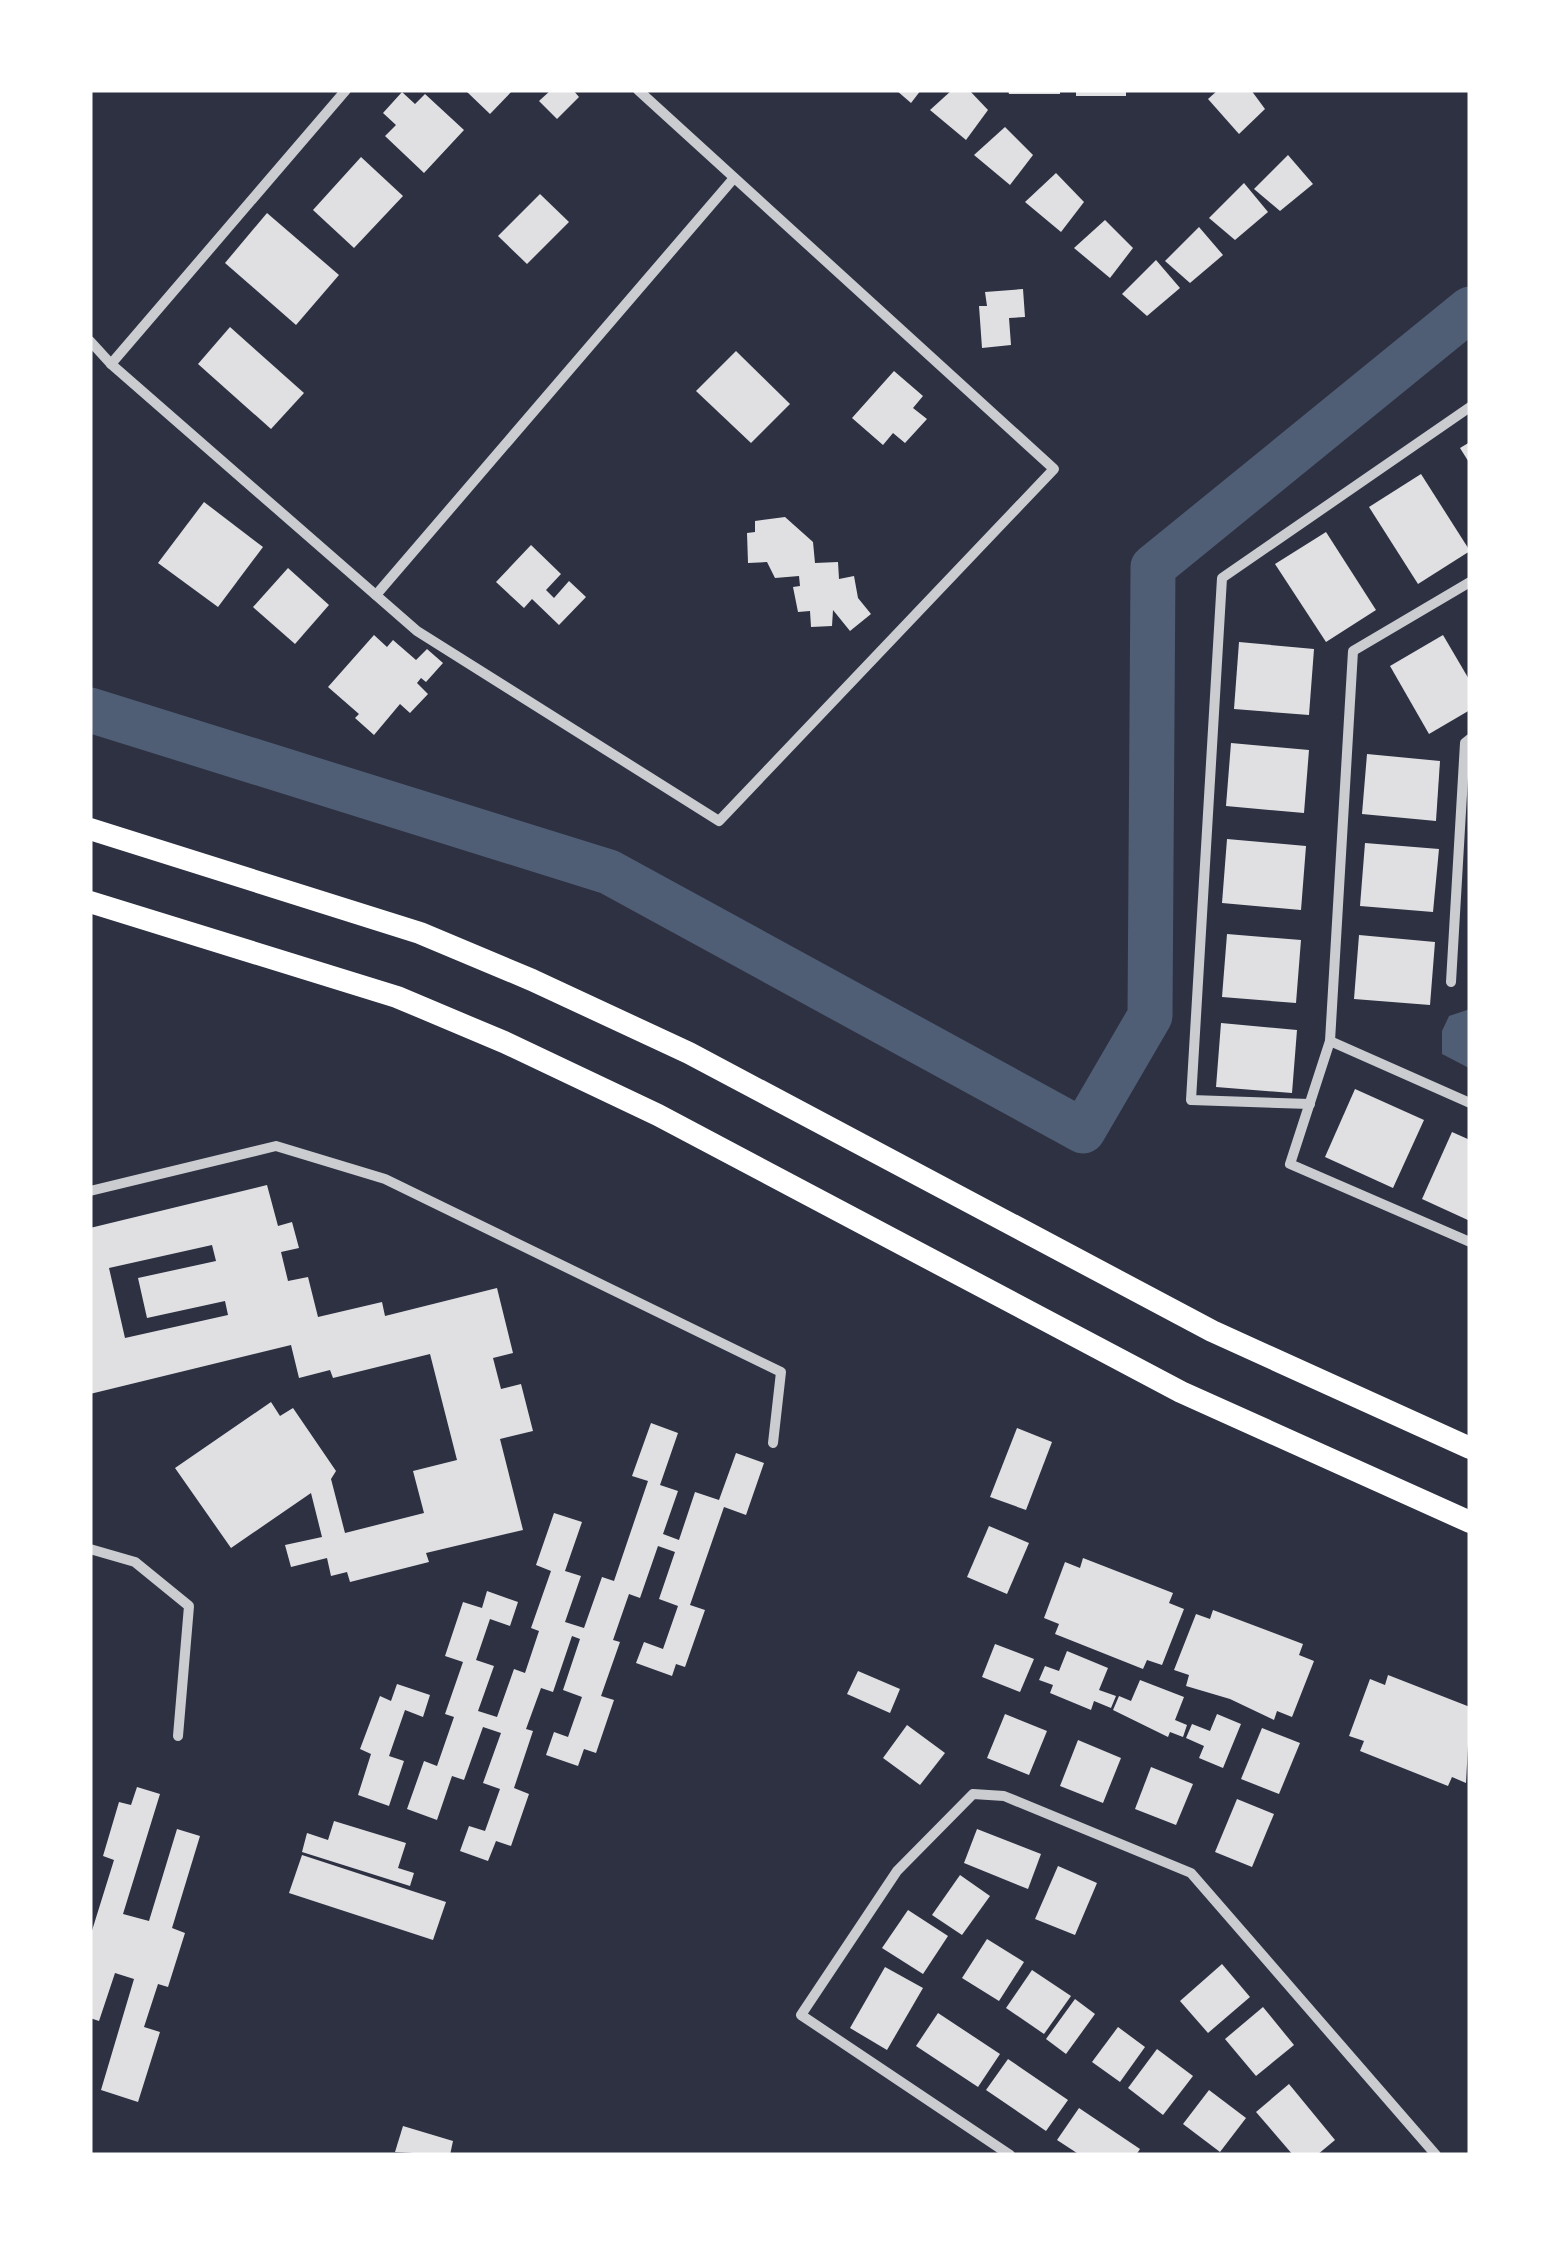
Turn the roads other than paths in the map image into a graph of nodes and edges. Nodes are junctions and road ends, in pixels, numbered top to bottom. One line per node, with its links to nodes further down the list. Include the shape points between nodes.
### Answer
1 (346, 90): 5 (street)
2 (638, 90): 3 (street)
3 (734, 178): 8 (street); 8 (street, via 1054,469 719,821 417,631)
4 (90, 340): 5 (street)
5 (111, 364): 8 (street)
6 (1470, 407): 15 (street, via 1222,578 1191,1100)
7 (1470, 582): 13 (street, via 1353,652)
8 (376, 596)
9 (1470, 738): 12 (street)
10 (90, 830): 19 (highway, via 420,932 532,980 689,1053 1212,1330)
11 (90, 902): 20 (highway, via 397,997 504,1042 658,1115 1181,1392)
12 (1451, 982)
13 (1330, 1041): 14 (street); 15 (street)
14 (1470, 1103)
15 (1310, 1104): 17 (street, via 1290,1164)
16 (90, 1191): 18 (street, via 276,1146 385,1178 782,1372)
17 (1470, 1242)
18 (773, 1443)
19 (1470, 1448)
20 (1470, 1522)
21 (90, 1549): 22 (street, via 135,1562 188,1606)
22 (178, 1736)
23 (1010, 2155): 24 (street, via 801,2016 897,1870 973,1794 1004,1796 1192,1872)
24 (1436, 2155)

